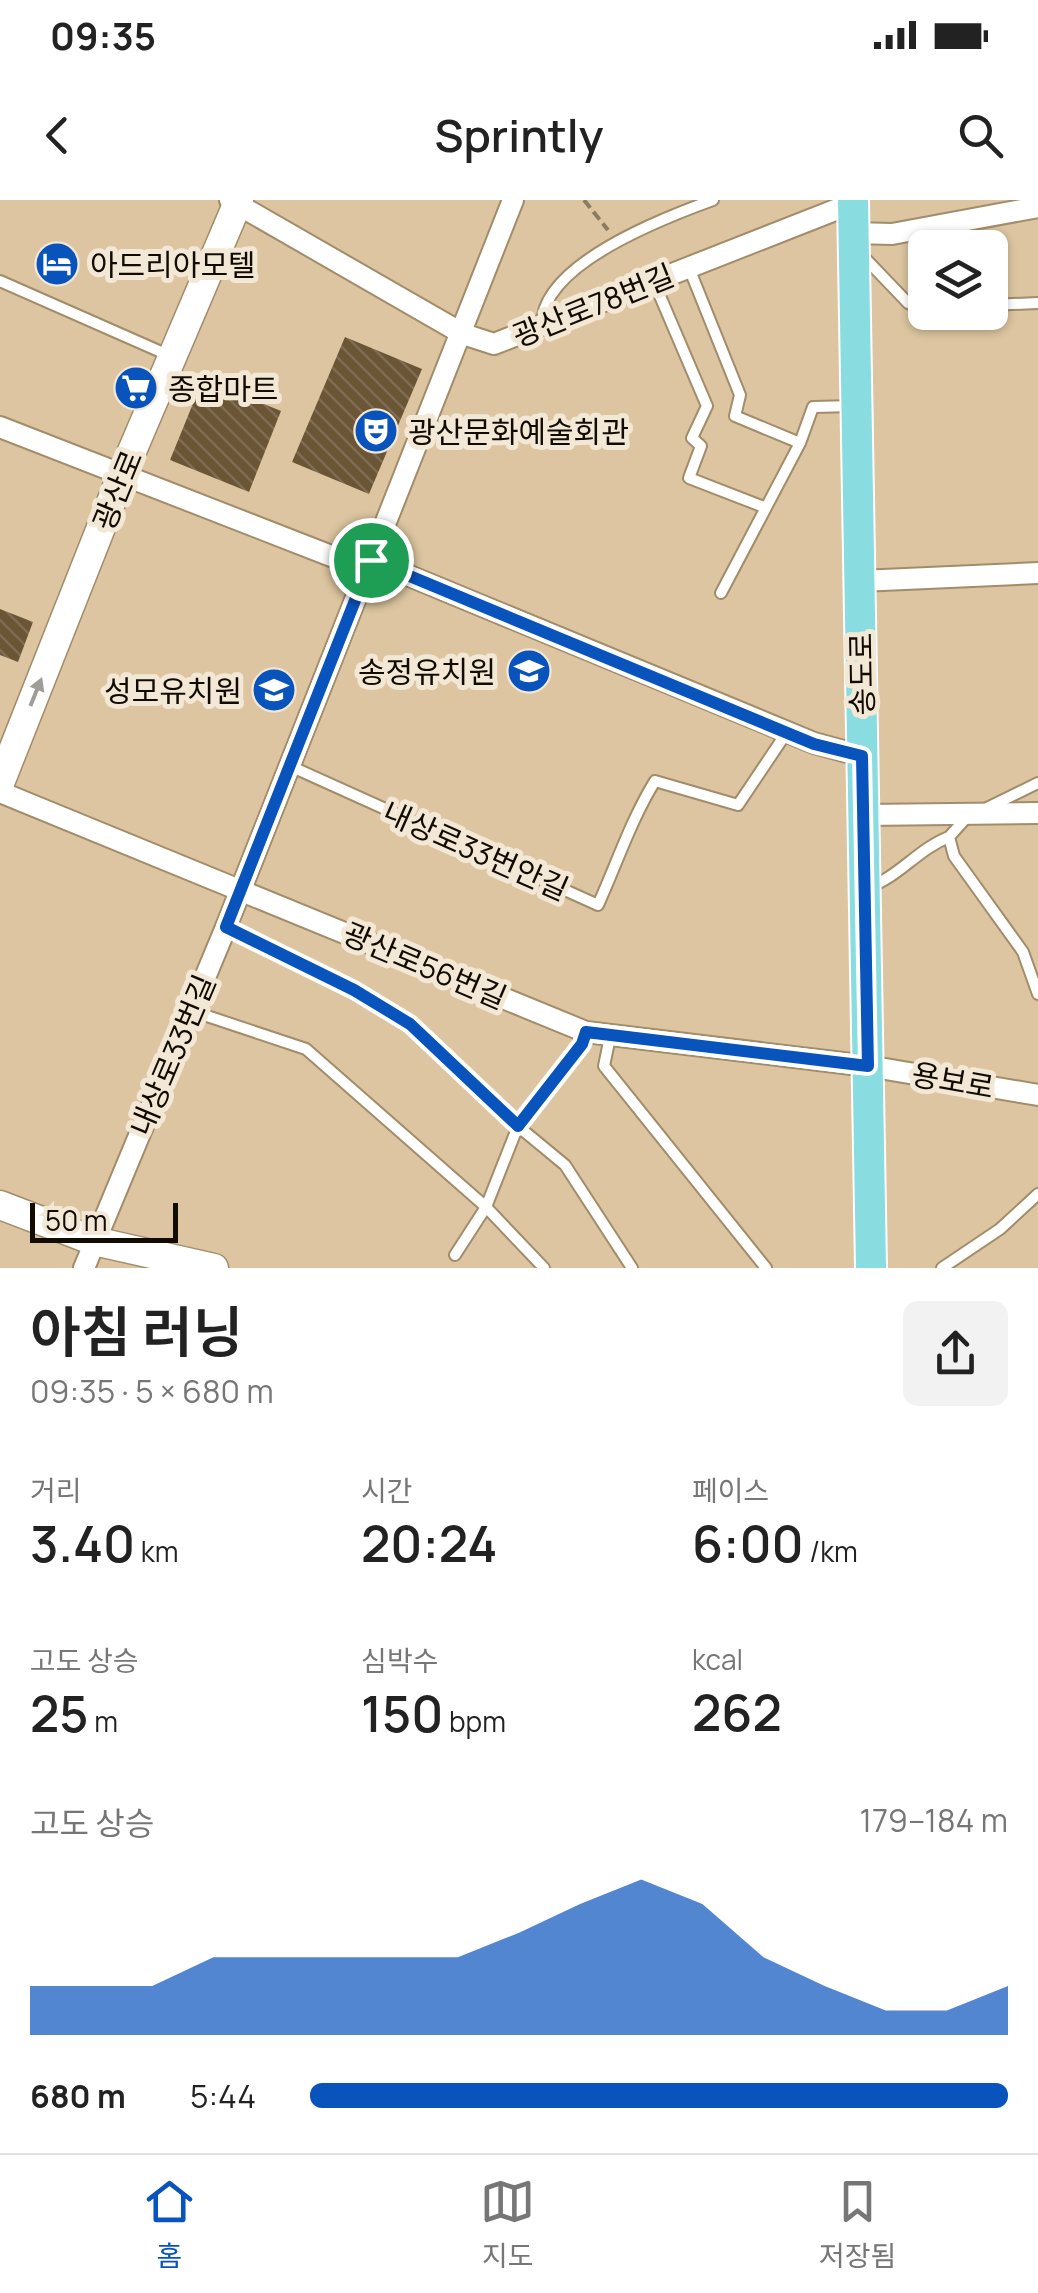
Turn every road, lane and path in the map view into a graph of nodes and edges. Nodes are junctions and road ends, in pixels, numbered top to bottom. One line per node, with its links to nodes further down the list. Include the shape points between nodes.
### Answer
1 (513, 200): 15 (street, 내상로33번길)
2 (584, 200): 7 (path)
3 (713, 200): 7 (lane)
4 (236, 201): 15 (street, 광산로78번길); 16 (main road, 광산로)
5 (1038, 207): 6 (street, via 892,234)
6 (853, 220): 8 (street, 광산로78번길); 11 (lane); 17 (main road, 송도로)
7 (617, 242): 14 (lane, via 564,283 546,306)
8 (688, 268): 10 (street, 광산로78번길); 19 (lane, via 740,395 735,416)
9 (0, 281): 16 (lane)
10 (654, 281): 14 (street, 광산로78번길); 21 (lane, via 706,406 692,438 701,446 689,478)
11 (908, 303)
12 (1038, 303): 13 (lane)
13 (1008, 304)
14 (542, 325): 15 (street, 광산로78번길, via 494,344)
15 (463, 334): 22 (street, 내상로33번길)
16 (173, 357): 20 (main road, 광산로)
17 (856, 406): 19 (lane, via 813,407); 24 (main road, 송도로)
18 (0, 427): 20 (street)
19 (800, 443): 21 (lane)
20 (122, 477): 22 (street, via 344,560); 29 (main road, 광산로, one-way to 20)
21 (764, 507): 25 (lane)
22 (371, 560): 26 (street); 28 (street, 내상로33번길)
23 (1038, 573): 24 (street)
24 (860, 581): 27 (main road, 송도로)
25 (721, 594)
26 (787, 732): 27 (street); 28 (lane, 내상로33번안길, via 738,804 656,781 633,817 598,905)
27 (862, 756): 33 (main road, 송도로)
28 (290, 766): 36 (street, 내상로33번길)
29 (0, 782)
30 (1038, 782): 34 (lane)
31 (0, 792): 36 (street, 광산로56번길)
32 (1038, 813): 34 (street)
33 (864, 814): 34 (street); 37 (main road, 송도로)
34 (969, 815): 35 (lane)
35 (949, 837): 37 (lane, via 929,845 887,881); 39 (lane, via 954,856 1023,952)
36 (241, 888): 38 (street, 내상로33번길); 41 (street, 광산로56번길)
37 (866, 888): 43 (main road, 송도로)
38 (226, 927): 40 (street, 내상로33번길); 45 (lane, via 410,1024)
39 (1038, 994)
40 (191, 1011): 48 (lane, via 306,1049); 49 (street, 내상로33번길)
41 (586, 1032): 42 (street, 광산로56번길); 45 (lane)
42 (610, 1036): 43 (street, 광산로56번길); 55 (lane, via 604,1066)
43 (868, 1066): 44 (street, 용보로); 56 (main road, 송도로)
44 (1038, 1095)
45 (518, 1126): 48 (lane); 54 (lane, via 565,1165)
46 (1038, 1194): 57 (lane)
47 (0, 1205): 49 (main road)
48 (486, 1207): 50 (lane); 53 (lane)
49 (94, 1240): 51 (street, 내상로33번길); 52 (main road)
50 (455, 1255)
51 (84, 1268)
52 (214, 1268)
53 (544, 1268)
54 (632, 1268)
55 (766, 1268)
56 (871, 1268)
57 (942, 1268)

